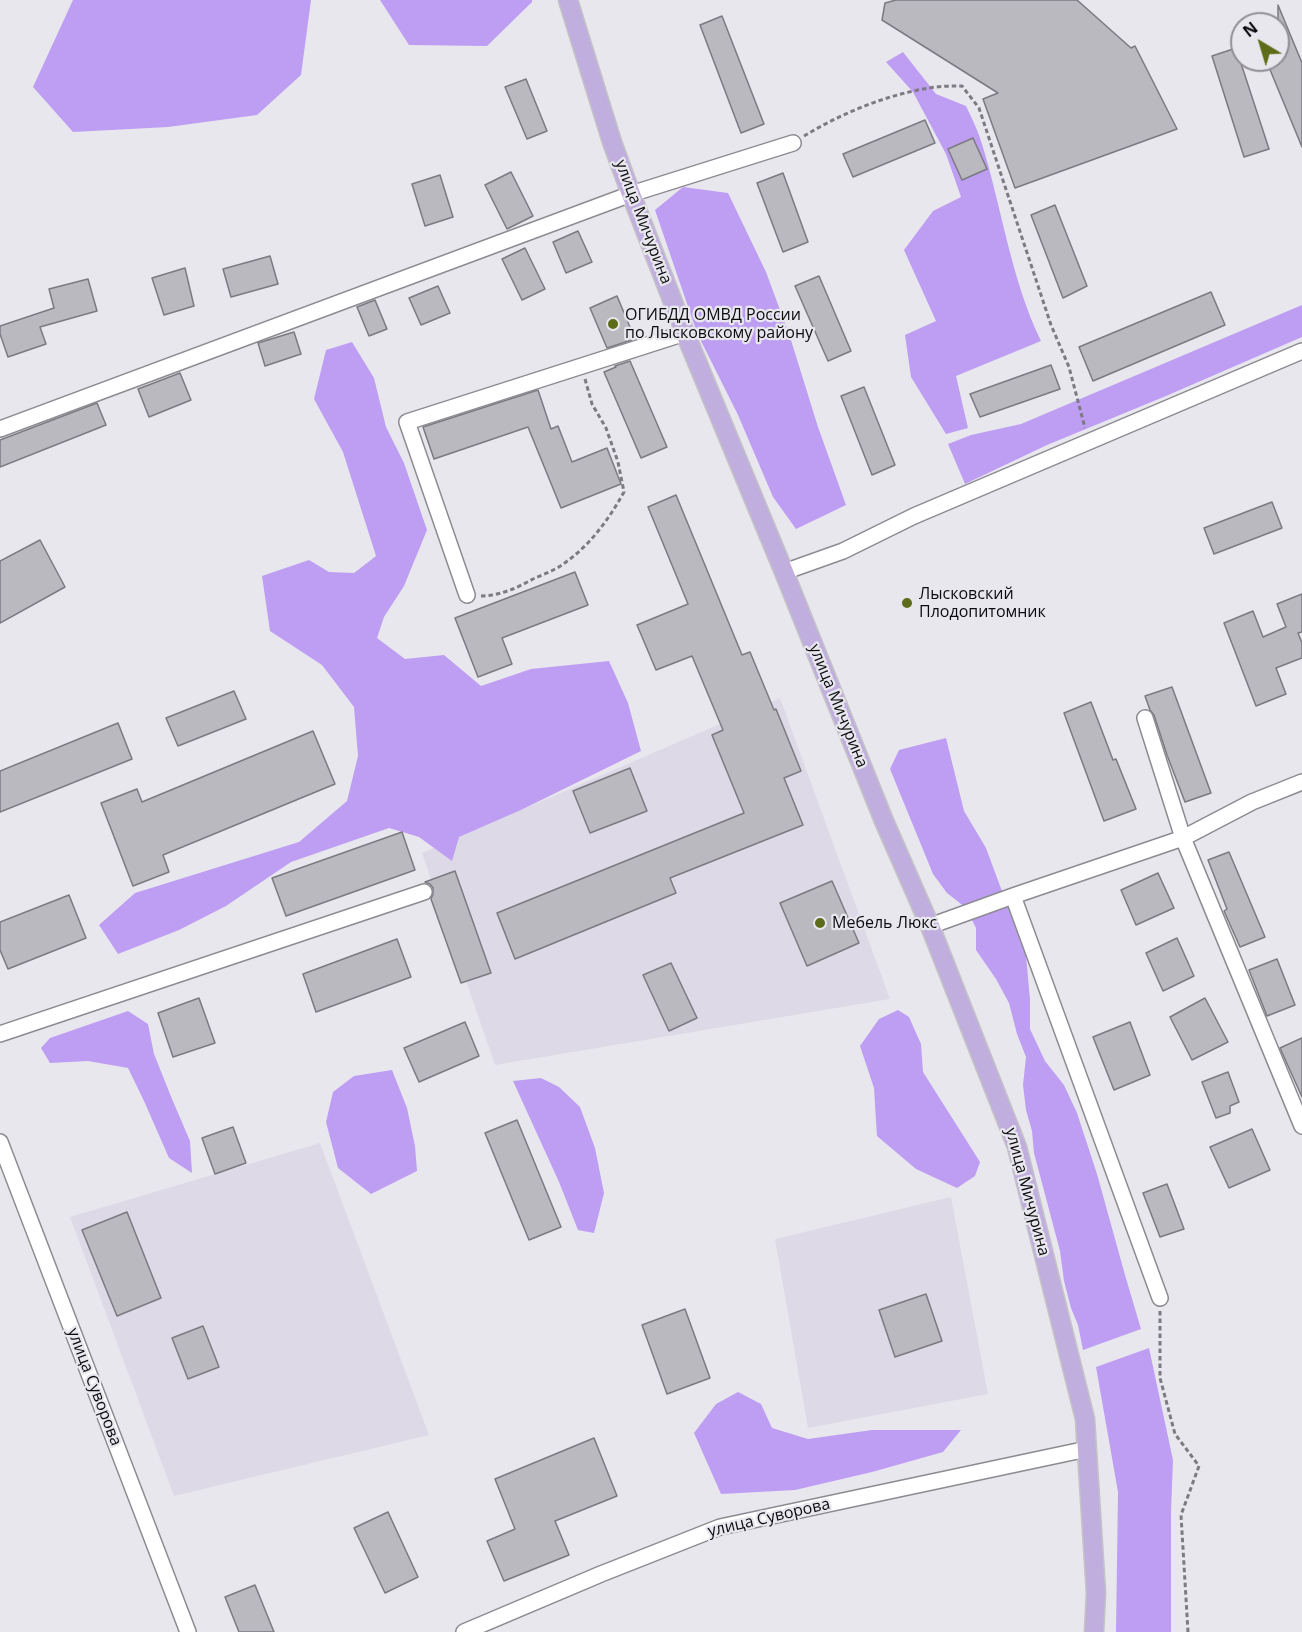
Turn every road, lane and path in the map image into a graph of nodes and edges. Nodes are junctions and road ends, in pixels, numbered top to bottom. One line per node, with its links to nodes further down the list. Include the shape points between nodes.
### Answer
1 (568, 0): 3 (main road, улица Мичурина)
2 (792, 143): 3 (street); 8 (path, via 885,98 931,87 962,86 980,108 1051,325 1069,366)
3 (631, 194): 4 (main road, улица Мичурина); 7 (street)
4 (686, 333): 6 (street); 9 (main road, улица Мичурина)
5 (1302, 351): 8 (street)
6 (581, 366): 10 (path, via 592,404 618,462 624,492 593,539 565,564 516,588 489,596); 10 (street, via 407,422)
7 (0, 429)
8 (1088, 442): 9 (street, via 914,516 843,551)
9 (784, 572): 16 (main road, улица Мичурина)
10 (467, 595)
11 (1145, 718): 13 (street)
12 (1302, 782): 13 (street, via 1252,802)
13 (1183, 838): 15 (street); 18 (street)
14 (424, 892): 17 (street)
15 (1013, 896): 16 (street); 20 (street)
16 (930, 926): 21 (main road, улица Мичурина, via 1017,1147 1085,1419)
17 (0, 1034)
18 (1302, 1126)
19 (0, 1142): 22 (street, улица Суворова)
20 (1160, 1298): 25 (path, via 1160,1378 1175,1434 1199,1466 1181,1515)
21 (1087, 1449): 23 (street, улица Суворова, via 720,1527); 24 (main road, улица Мичурина, via 1096,1593)
22 (189, 1632)
23 (464, 1632)
24 (1094, 1632)
25 (1188, 1632)

